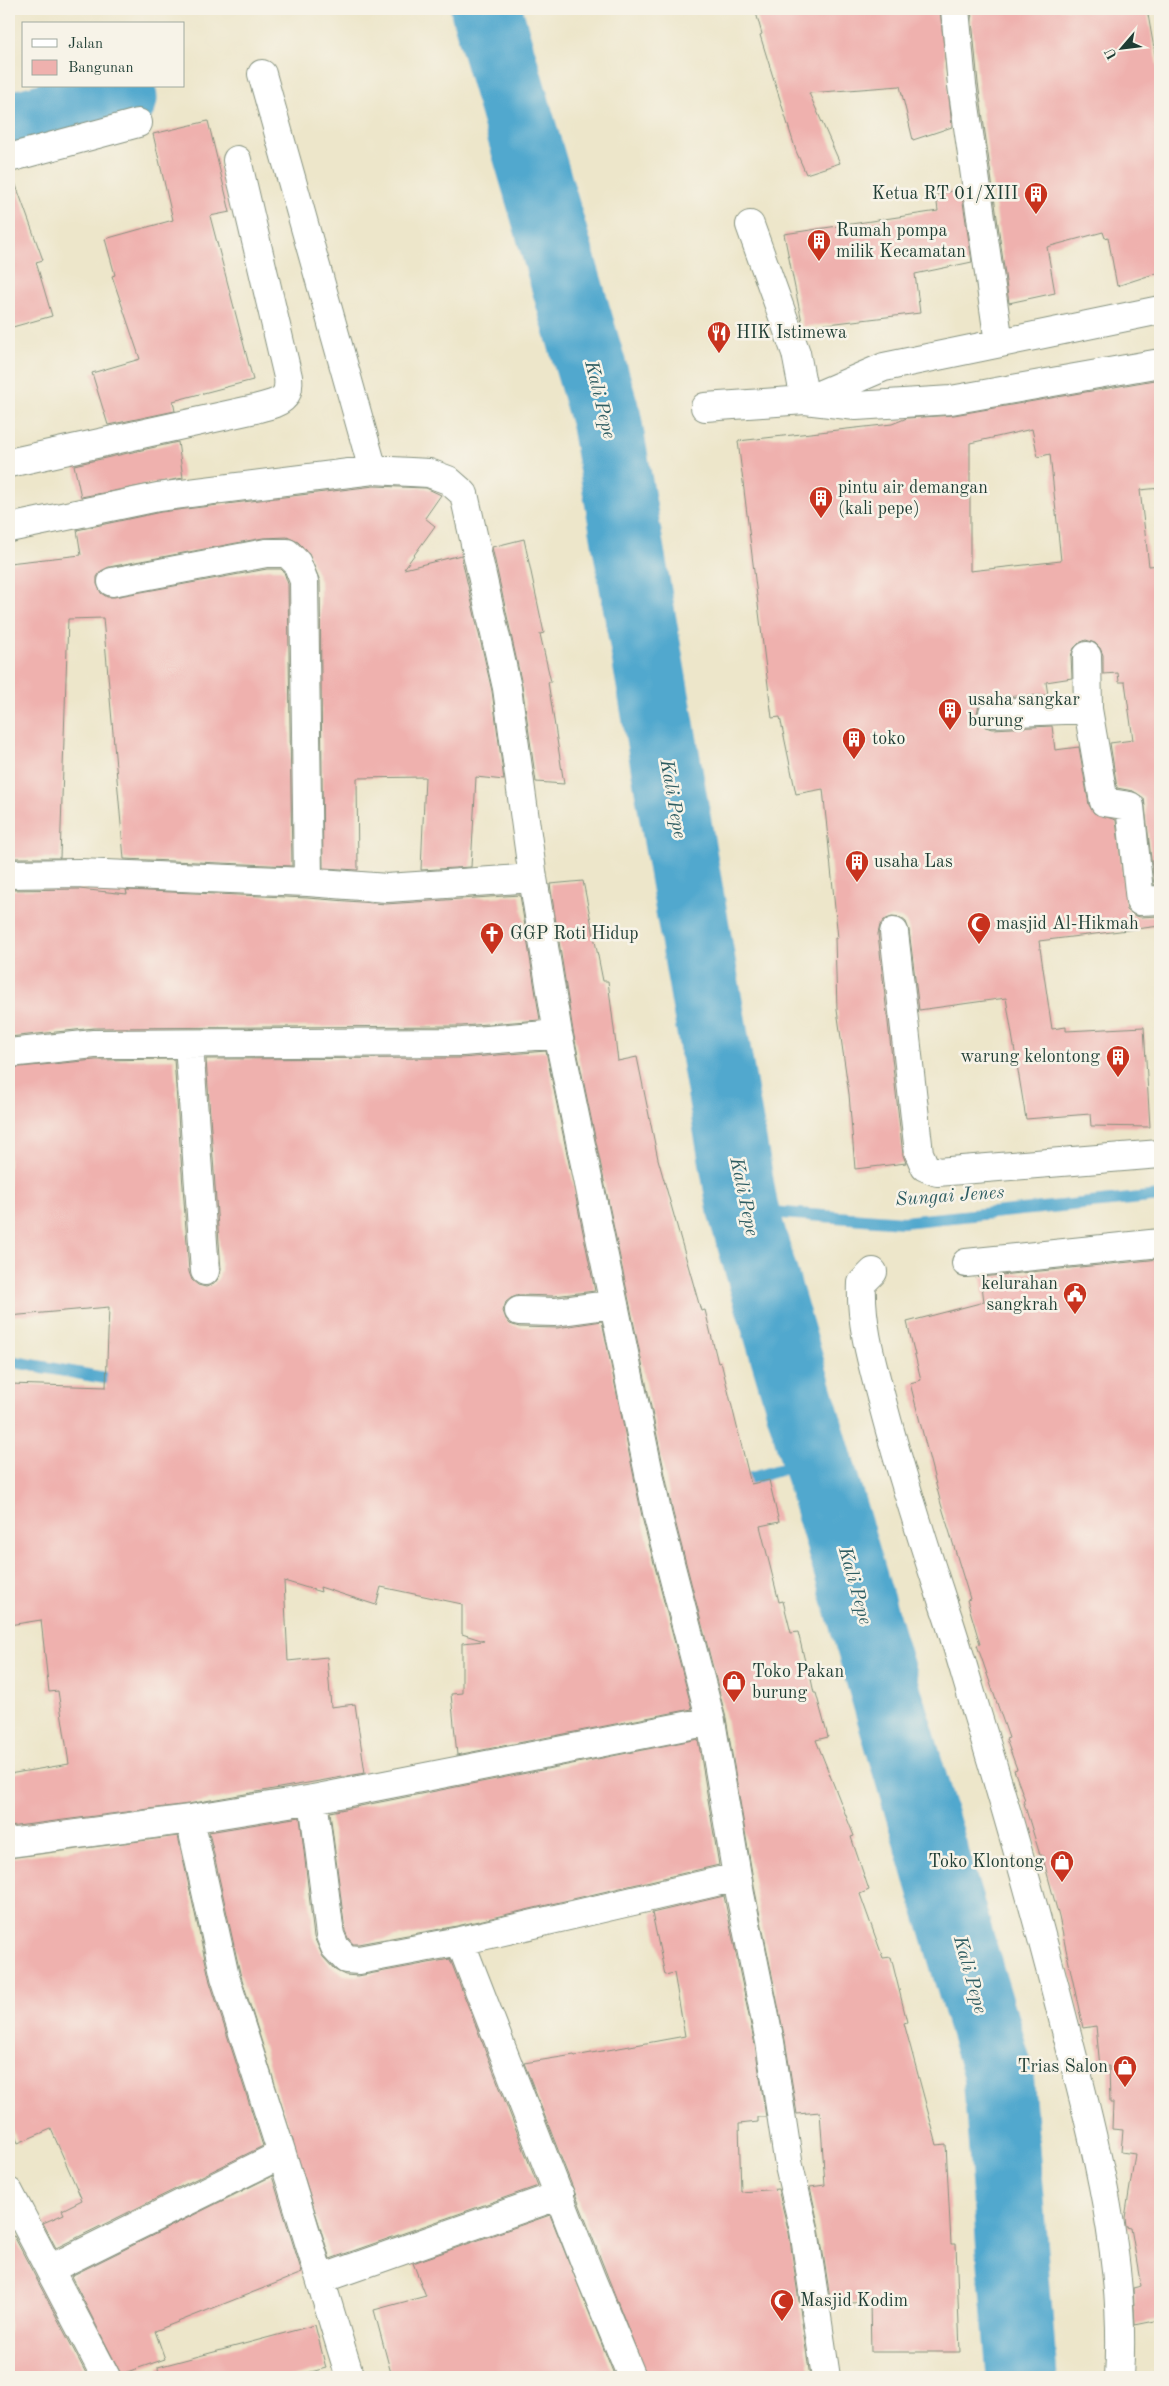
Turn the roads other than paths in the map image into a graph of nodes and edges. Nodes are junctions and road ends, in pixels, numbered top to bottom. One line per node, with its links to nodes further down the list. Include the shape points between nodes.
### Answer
1 (955, 9): 8 (street, via 962,85)
2 (262, 74): 13 (street)
3 (138, 123): 4 (street)
4 (9, 158)
5 (237, 160): 12 (street, via 288,377 289,386 284,398 255,409)
6 (750, 225): 10 (street, via 796,353)
7 (1160, 310): 8 (street)
8 (999, 343): 10 (street, via 884,367)
9 (1160, 363): 10 (street, via 951,400 856,406)
10 (805, 400): 11 (street)
11 (705, 407)
12 (9, 463)
13 (372, 470): 14 (street, via 158,497); 20 (street, via 429,472 448,480 464,494 507,688)
14 (9, 528)
15 (112, 582): 21 (street, via 266,553 287,553 297,563 304,582)
16 (1087, 656): 17 (street)
17 (1088, 709): 18 (street); 22 (street, via 1104,802 1130,806 1140,900)
18 (993, 713)
19 (9, 874): 21 (street, via 79,873)
20 (533, 878): 21 (street, via 411,888); 24 (street)
21 (308, 882)
22 (1160, 900)
23 (894, 932): 27 (street, via 919,1153 925,1167 937,1172)
24 (558, 1034): 25 (street, via 462,1042); 32 (street)
25 (189, 1044): 26 (street, via 94,1044); 30 (street)
26 (9, 1054)
27 (1160, 1154)
28 (1160, 1243): 29 (street)
29 (966, 1262)
30 (205, 1271)
31 (873, 1272): 49 (street, via 862,1283 861,1307 874,1370 916,1524 954,1634 1014,1832 1088,2117 1106,2200 1116,2272 1121,2341)
32 (614, 1304): 33 (street, via 555,1312); 34 (street, via 658,1517)
33 (519, 1311)
34 (711, 1720): 35 (street); 38 (street)
35 (313, 1799): 36 (street); 39 (street, via 330,1935 340,1954 346,1959 360,1960)
36 (190, 1819): 37 (street); 40 (street, via 225,1977)
37 (9, 1843)
38 (737, 1878): 39 (street); 48 (street, via 770,2042 789,2166 804,2230)
39 (460, 1941): 42 (street)
40 (282, 2154): 43 (street); 44 (street)
41 (9, 2192): 43 (street)
42 (560, 2195): 44 (street); 47 (street, via 590,2278)
43 (50, 2270): 45 (street)
44 (321, 2279): 46 (street)
45 (106, 2377)
46 (350, 2377)
47 (632, 2377)
48 (826, 2377)
49 (1118, 2377)

